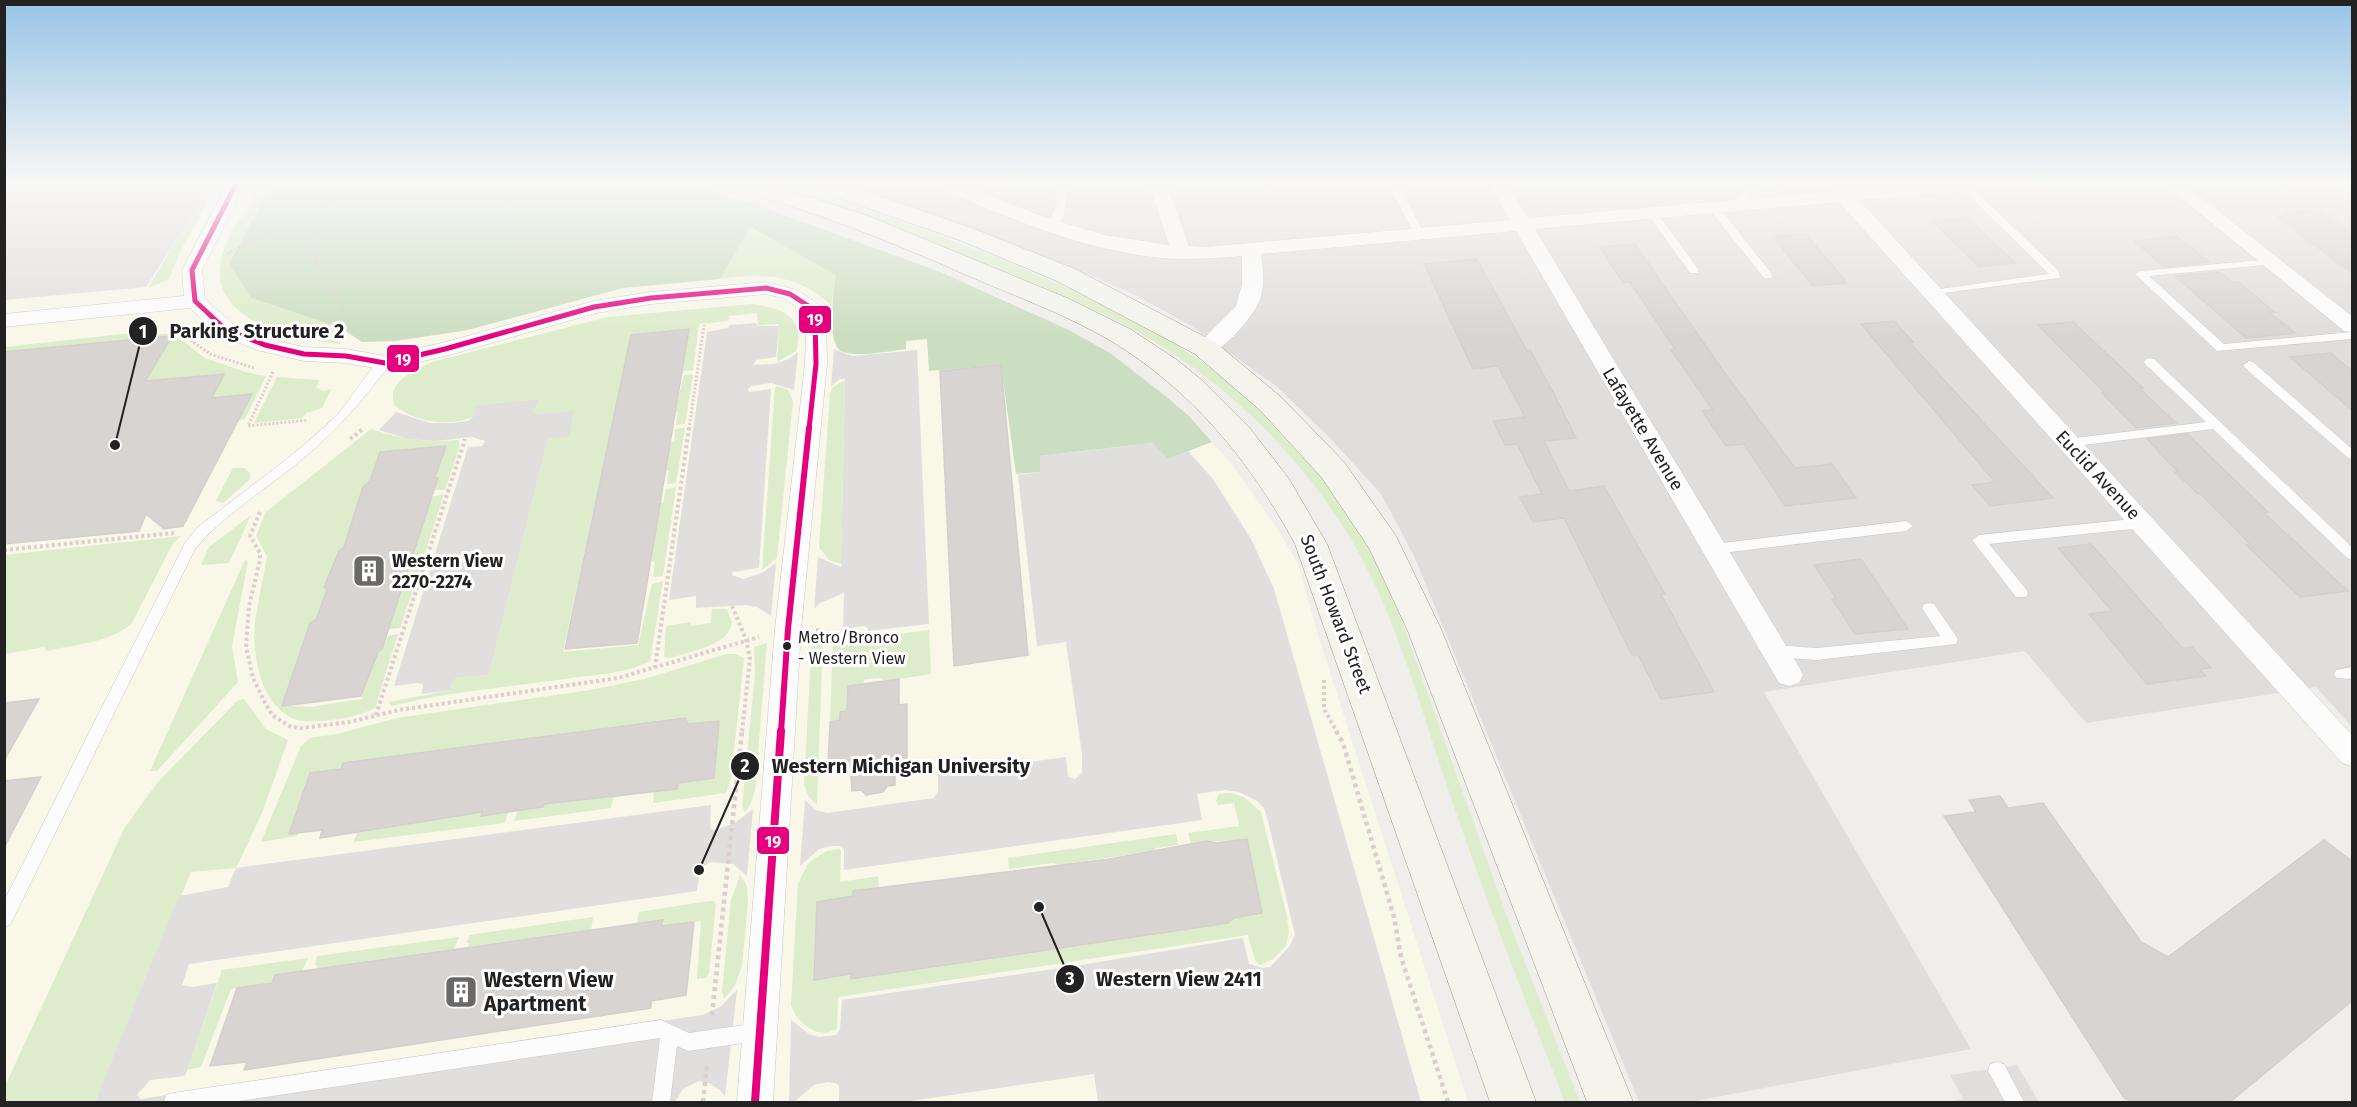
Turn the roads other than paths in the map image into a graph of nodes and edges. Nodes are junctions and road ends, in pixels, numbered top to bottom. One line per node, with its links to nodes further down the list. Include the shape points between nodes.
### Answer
1 (211, 236): 19 (street, via 192,270)
2 (893, 236): 46 (street, South Howard Street, via 1098,324 1139,347 1190,386 1234,428 1274,479 1311,544)
3 (970, 236): 23 (street, via 1066,275)
4 (1081, 236): 14 (street, via 1117,245)
5 (1175, 236): 14 (street)
6 (1390, 236): 13 (street)
7 (1529, 236): 32 (street, Lafayette Avenue)
8 (1668, 236): 16 (lane)
9 (1736, 236): 17 (lane)
10 (1880, 236): 18 (street, Euclid Avenue)
11 (2014, 236): 18 (lane, via 2055,276)
12 (2239, 236): 15 (street)
13 (1251, 249): 14 (street); 23 (street, via 1250,302 1241,317)
14 (1181, 253)
15 (2272, 262): 21 (street); 22 (lane, via 2140,274 2221,348)
16 (1694, 271)
17 (1768, 276)
18 (1932, 293): 28 (street, Euclid Avenue)
19 (195, 301): 20 (street); 25 (street, via 225,329 265,345 304,354)
20 (4, 321)
21 (2352, 326)
22 (2352, 336)
23 (1205, 348): 47 (street, via 1271,404 1333,470 1384,544 1424,629)
24 (2150, 362): 27 (lane)
25 (385, 363): 39 (lane, via 344,415 203,530 181,562); 40 (street, via 594,307 651,298 765,288 810,307 815,318 816,354 788,629)
26 (2249, 365): 29 (lane)
27 (2216, 425): 28 (lane); 33 (lane)
28 (2067, 443): 30 (street, Euclid Avenue)
29 (2352, 455)
30 (2142, 523): 34 (lane, via 1979,540); 38 (street, Euclid Avenue)
31 (1906, 526): 32 (lane)
32 (1714, 549): 36 (street, Lafayette Avenue)
33 (2352, 555)
34 (2021, 593)
35 (1929, 608): 36 (lane, via 1951,640 1817,654)
36 (1774, 651): 37 (street, Lafayette Avenue)
37 (1789, 675)
38 (2352, 754)
39 (4, 919)
40 (760, 1032): 41 (lane, via 688,1042); 45 (street)
41 (670, 1033): 43 (lane, via 661,1029); 44 (lane)
42 (1997, 1071): 48 (lane)
43 (173, 1102)
44 (661, 1102)
45 (755, 1102)
46 (1513, 1102)
47 (1610, 1102)
48 (2016, 1102)

